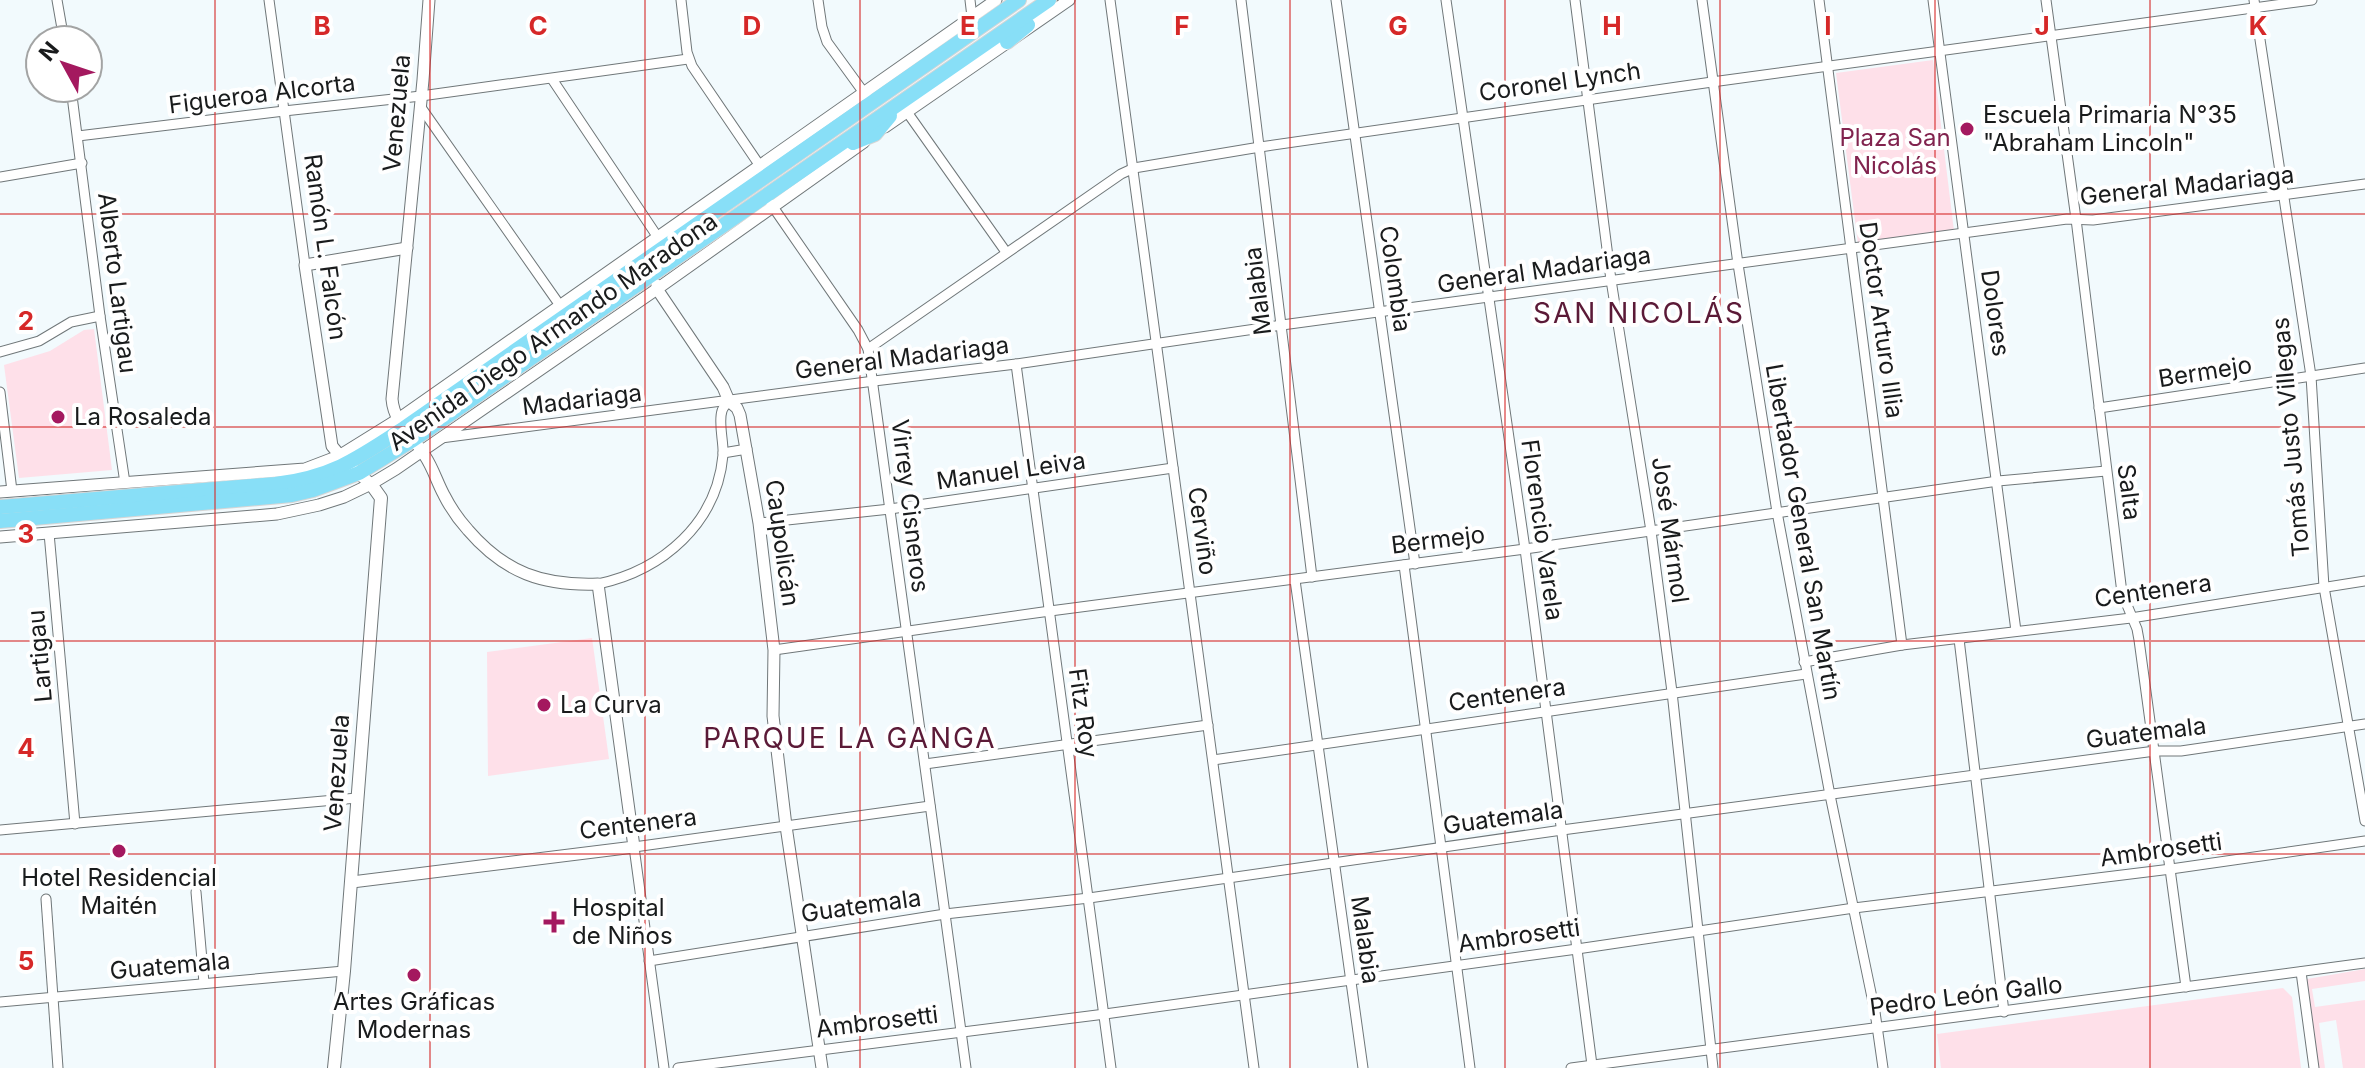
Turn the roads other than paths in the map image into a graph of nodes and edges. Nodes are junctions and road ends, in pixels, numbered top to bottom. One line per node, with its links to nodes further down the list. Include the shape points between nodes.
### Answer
1 (57, 0): 24 (street)
2 (269, 0): 37 (street, Ramón L. Falcón)
3 (429, 0): 34 (street, Venezuela)
4 (681, 0): 28 (street, Virrey Cisneros)
5 (818, 0): 32 (street, via 827,42)
6 (970, 0): 23 (street)
7 (996, 0): 23 (street, Avenida Diego Armando Maradona)
8 (1019, 0): 32 (main road, Avenida Diego Armando Maradona)
9 (1049, 0): 36 (main road, Avenida Diego Armando Maradona)
10 (1058, 0): 26 (main road)
11 (1069, 0): 26 (street, Avenida Diego Armando Maradona)
12 (1110, 0): 45 (street, Cerviño)
13 (1241, 0): 42 (street, Malabia)
14 (1336, 0): 39 (street, Colombia)
15 (1446, 0): 38 (street, Florencio Varela)
16 (1575, 0): 33 (street, José Mármol)
17 (1702, 0): 31 (street, Libertador General San Martín)
18 (1819, 0): 29 (street, Doctor Arturo Illia)
19 (1933, 0): 27 (street, Dolores)
20 (2046, 0): 25 (street, Salta)
21 (2312, 0): 22 (street, Coronel Lynch)
22 (2254, 4): 25 (street, Coronel Lynch); 49 (street, Tomás Justo Villegas)
23 (972, 17): 32 (street, Avenida Diego Armando Maradona)
24 (61, 24)
25 (2051, 36): 27 (street, Coronel Lynch); 51 (street, Salta)
26 (1007, 42): 36 (street, Avenida Diego Armando Maradona)
27 (1939, 51): 29 (street, Coronel Lynch); 52 (street, Dolores)
28 (688, 59): 30 (street, Figueroa Alcorta); 46 (street, Virrey Cisneros)
29 (1828, 66): 31 (street, Coronel Lynch); 55 (street, Doctor Arturo Illia)
30 (552, 79): 34 (street, Figueroa Alcorta); 53 (street)
31 (1712, 82): 33 (street, Coronel Lynch); 57 (street, Libertador General San Martín)
32 (868, 98): 46 (main road, Avenida Diego Armando Maradona)
33 (1588, 100): 38 (street, Coronel Lynch); 60 (street, José Mármol)
34 (421, 101): 37 (street, Figueroa Alcorta); 54 (street, Venezuela); 63 (street)
35 (73, 104): 41 (street, Alberto Lartigau)
36 (904, 107): 40 (main road); 43 (main road, Avenida Diego Armando Maradona); 56 (street)
37 (284, 111): 41 (street, Figueroa Alcorta); 58 (street, Ramón L. Falcón)
38 (1464, 118): 39 (street, Coronel Lynch); 62 (street, Florencio Varela)
39 (1356, 133): 42 (street, Coronel Lynch); 64 (street, Colombia)
40 (875, 134): 43 (main road); 50 (street, Avenida Diego Armando Maradona)
41 (78, 136): 44 (street, Alberto Lartigau)
42 (1260, 147): 45 (street, Coronel Lynch); 66 (street, Malabia)
43 (827, 154): 50 (main road, Avenida Diego Armando Maradona)
44 (82, 163): 47 (street); 65 (street, Alberto Lartigau)
45 (1134, 168): 56 (street, Coronel Lynch); 67 (street, Cerviño)
46 (761, 172): 50 (street, Virrey Cisneros); 53 (main road, Avenida Diego Armando Maradona)
47 (0, 177)
48 (2365, 184): 49 (street, General Madariaga)
49 (2282, 196): 51 (street, General Madariaga); 72 (street, Tomás Justo Villegas)
50 (769, 201): 59 (main road, Avenida Diego Armando Maradona); 61 (street, Avenida Diego Armando Maradona); 68 (street, Virrey Cisneros)
51 (2076, 219): 52 (street, General Madariaga); 76 (street, Salta)
52 (1964, 233): 55 (street, General Madariaga); 84 (street, Dolores)
53 (659, 242): 59 (street); 63 (street, Avenida Diego Armando Maradona); 77 (main road, Avenida Diego Armando Maradona)
54 (407, 248): 58 (street); 77 (street, Venezuela, via 392,399 393,411)
55 (1851, 249): 57 (street, General Madariaga); 89 (street, Doctor Arturo Illia)
56 (1006, 252): 68 (street, Coronel Lynch)
57 (1738, 264): 60 (street, General Madariaga); 92 (street, Libertador General San Martín)
58 (305, 265): 81 (street, Ramón L. Falcón, via 329,435)
59 (657, 271): 61 (street); 77 (main road, Avenida Diego Armando Maradona)
60 (1611, 280): 62 (street, General Madariaga); 95 (street, José Mármol)
61 (657, 289): 75 (street, Caupolicán); 78 (street, Avenida Diego Armando Maradona)
62 (1489, 298): 64 (street, General Madariaga); 98 (street, Florencio Varela)
63 (559, 304): 77 (street, Avenida Diego Armando Maradona)
64 (1379, 313): 66 (street, General Madariaga); 99 (street, Colombia)
65 (100, 316): 69 (street, via 79,319 39,341); 85 (street, Alberto Lartigau)
66 (1282, 325): 67 (street, General Madariaga); 100 (street, Malabia)
67 (1156, 343): 70 (street, General Madariaga); 82 (street, Cerviño)
68 (868, 349): 73 (street, Virrey Cisneros)
69 (0, 352)
70 (1016, 364): 73 (street, General Madariaga); 87 (street, Fitz Roy)
71 (2365, 368): 72 (street, Bermejo)
72 (2311, 376): 76 (street, Bermejo); 104 (street, Tomás Justo Villegas)
73 (874, 381): 75 (street, General Madariaga); 91 (street, Virrey Cisneros)
74 (0, 392): 88 (street)
75 (729, 401): 78 (street, Madariaga); 79 (street, Caupolicán, via 740,415); 80 (street, via 721,411)
76 (2099, 408): 83 (street, Salta)
77 (409, 434): 78 (street, Avenida Diego Armando Maradona); 81 (main road, Avenida Diego Armando Maradona); 81 (street, Avenida Diego Armando Maradona); 86 (street, Avenida Diego Armando Maradona); 103 (street, via 452,508 498,559 544,581)
78 (441, 438)
79 (747, 449): 80 (street); 94 (street, Caupolicán)
80 (723, 453): 103 (street, via 713,496 682,542 636,572)
81 (348, 465): 85 (street, Avenida Diego Armando Maradona); 86 (street, Ramón L. Falcón); 90 (main road, Avenida Diego Armando Maradona, via 275,484); 93 (main road, Avenida Diego Armando Maradona, via 313,490 292,495)
82 (1173, 468): 87 (street, Manuel Leiva); 105 (street, Cerviño)
83 (2106, 471): 84 (street, Bermejo); 107 (street, Salta, via 2122,593)
84 (1998, 481): 89 (street, Bermejo); 108 (street, Dolores)
85 (125, 483): 88 (street, Avenida Diego Armando Maradona)
86 (371, 484): 96 (street, Avenida Diego Armando Maradona, via 336,500 277,514); 128 (main road, Venezuela, via 381,498)
87 (1034, 488): 91 (street, Manuel Leiva); 106 (street, Fitz Roy)
88 (6, 491)
89 (1884, 498): 92 (street, Bermejo); 111 (street, Doctor Arturo Illia)
90 (0, 507)
91 (890, 509): 94 (street, Manuel Leiva); 109 (street, Virrey Cisneros)
92 (1777, 512): 95 (street, Bermejo); 113 (street, Libertador General San Martín)
93 (0, 521)
94 (759, 523): 112 (street, Caupolicán)
95 (1651, 531): 98 (street, Bermejo); 115 (street, José Mármol)
96 (49, 533): 97 (street, Avenida Diego Armando Maradona); 132 (street, Lartigau)
97 (0, 537)
98 (1525, 549): 99 (street, Bermejo); 116 (street, Florencio Varela)
99 (1410, 564): 100 (street, Bermejo); 120 (street, Colombia)
100 (1312, 577): 101 (street, Bermejo)
101 (1295, 580): 105 (street, Bermejo); 122 (street, Malabia)
102 (2365, 581): 104 (street, Centenera)
103 (598, 584): 137 (street)
104 (2324, 587): 107 (street, Centenera); 119 (street, Tomás Justo Villegas)
105 (1190, 594): 106 (street, Bermejo); 118 (street, Cerviño)
106 (1050, 611): 109 (street, Bermejo); 121 (street, Fitz Roy)
107 (2131, 618): 108 (street, Centenera); 123 (street, Salta)
108 (2016, 631): 110 (street, Centenera)
109 (906, 633): 112 (street, Bermejo); 125 (street, Virrey Cisneros)
110 (1959, 639): 111 (street, Centenera); 126 (street)
111 (1902, 645): 113 (street, Centenera)
112 (774, 650): 133 (street, Caupolicán, via 773,716)
113 (1804, 662): 114 (street, Libertador General San Martín)
114 (1806, 674): 115 (street, Centenera); 127 (street, Libertador General San Martín)
115 (1672, 692): 116 (street, Centenera); 130 (street, José Mármol)
116 (1546, 712): 120 (street, Centenera); 135 (street, Florencio Varela)
117 (2365, 724): 119 (street, Guatemala)
118 (1208, 725): 121 (street); 124 (street, Cerviño)
119 (2348, 726): 123 (street, Guatemala); 131 (street, Tomás Justo Villegas)
120 (1425, 728): 122 (street, Centenera); 138 (street, Colombia)
121 (1067, 744): 125 (street); 145 (street, Fitz Roy)
122 (1318, 746): 124 (street, Centenera); 139 (street, Malabia)
123 (2155, 751): 126 (street, Guatemala); 140 (street, Salta)
124 (1213, 760): 141 (street, Cerviño)
125 (925, 764): 129 (street, Virrey Cisneros)
126 (1976, 776): 127 (street, Guatemala); 144 (street)
127 (1830, 795): 130 (street, Guatemala); 147 (street, Libertador General San Martín)
128 (357, 798): 132 (street); 142 (main road, Venezuela)
129 (930, 806): 133 (street, Centenera); 148 (street, Virrey Cisneros)
130 (1686, 814): 135 (street, Guatemala); 149 (street, José Mármol)
131 (2365, 821)
132 (75, 824): 134 (street)
133 (786, 826): 137 (street, Centenera); 150 (street, Caupolicán)
134 (0, 830)
135 (1562, 830): 138 (street, Guatemala); 151 (street, Florencio Varela)
136 (2365, 841): 140 (street, Ambrosetti)
137 (634, 847): 142 (street, Centenera); 152 (street)
138 (1442, 847): 139 (street, Guatemala); 154 (street, Colombia)
139 (1334, 864): 141 (street, Guatemala); 157 (street, Malabia)
140 (2171, 869): 144 (street, Ambrosetti); 159 (street, Salta)
141 (1229, 878): 145 (street, Guatemala); 160 (street, Cerviño)
142 (352, 882): 155 (main road, Venezuela)
143 (196, 892): 158 (street)
144 (1990, 892): 147 (street, Ambrosetti); 163 (street)
145 (1089, 898): 148 (street, Guatemala); 164 (street, Fitz Roy)
146 (46, 899): 161 (street)
147 (1854, 908): 149 (street, Ambrosetti); 165 (street, Libertador General San Martín)
148 (945, 914): 150 (street, Guatemala); 166 (street, Virrey Cisneros)
149 (1699, 930): 151 (street, Ambrosetti); 168 (street, José Mármol)
150 (803, 935): 152 (street, Guatemala); 167 (street, Caupolicán)
151 (1577, 949): 154 (street, Ambrosetti); 169 (street, Florencio Varela)
152 (649, 961): 172 (street)
153 (2365, 963): 156 (street, Pedro León Gallo)
154 (1457, 965): 157 (street, Ambrosetti); 179 (street, Colombia)
155 (344, 971): 158 (street, Guatemala); 171 (main road, Venezuela)
156 (2301, 972): 159 (street, Pedro León Gallo); 183 (street)
157 (1351, 980): 160 (street, Ambrosetti); 178 (street, Malabia)
158 (204, 983): 161 (street, Guatemala)
159 (2186, 987): 163 (street, Pedro León Gallo)
160 (1243, 995): 164 (street, Ambrosetti); 177 (street, Cerviño)
161 (52, 997): 162 (street, Guatemala); 170 (street)
162 (0, 1002)
163 (2004, 1012): 165 (street, Pedro León Gallo)
164 (1105, 1014): 166 (street, Ambrosetti); 176 (street, Fitz Roy)
165 (1878, 1027): 168 (street, Pedro León Gallo); 182 (street, Libertador General San Martín)
166 (961, 1031): 167 (street, Ambrosetti); 175 (street, Virrey Cisneros)
167 (819, 1049): 173 (street, Ambrosetti); 174 (street, Caupolicán)
168 (1711, 1049): 169 (street, Pedro León Gallo); 181 (street, José Mármol)
169 (1592, 1065): 180 (street, Pedro León Gallo)
170 (58, 1068)
171 (334, 1068)
172 (664, 1068)
173 (678, 1068)
174 (822, 1068)
175 (966, 1068)
176 (1111, 1068)
177 (1254, 1068)
178 (1363, 1068)
179 (1470, 1068)
180 (1571, 1068)
181 (1713, 1068)
182 (1883, 1068)
183 (2314, 1068)

